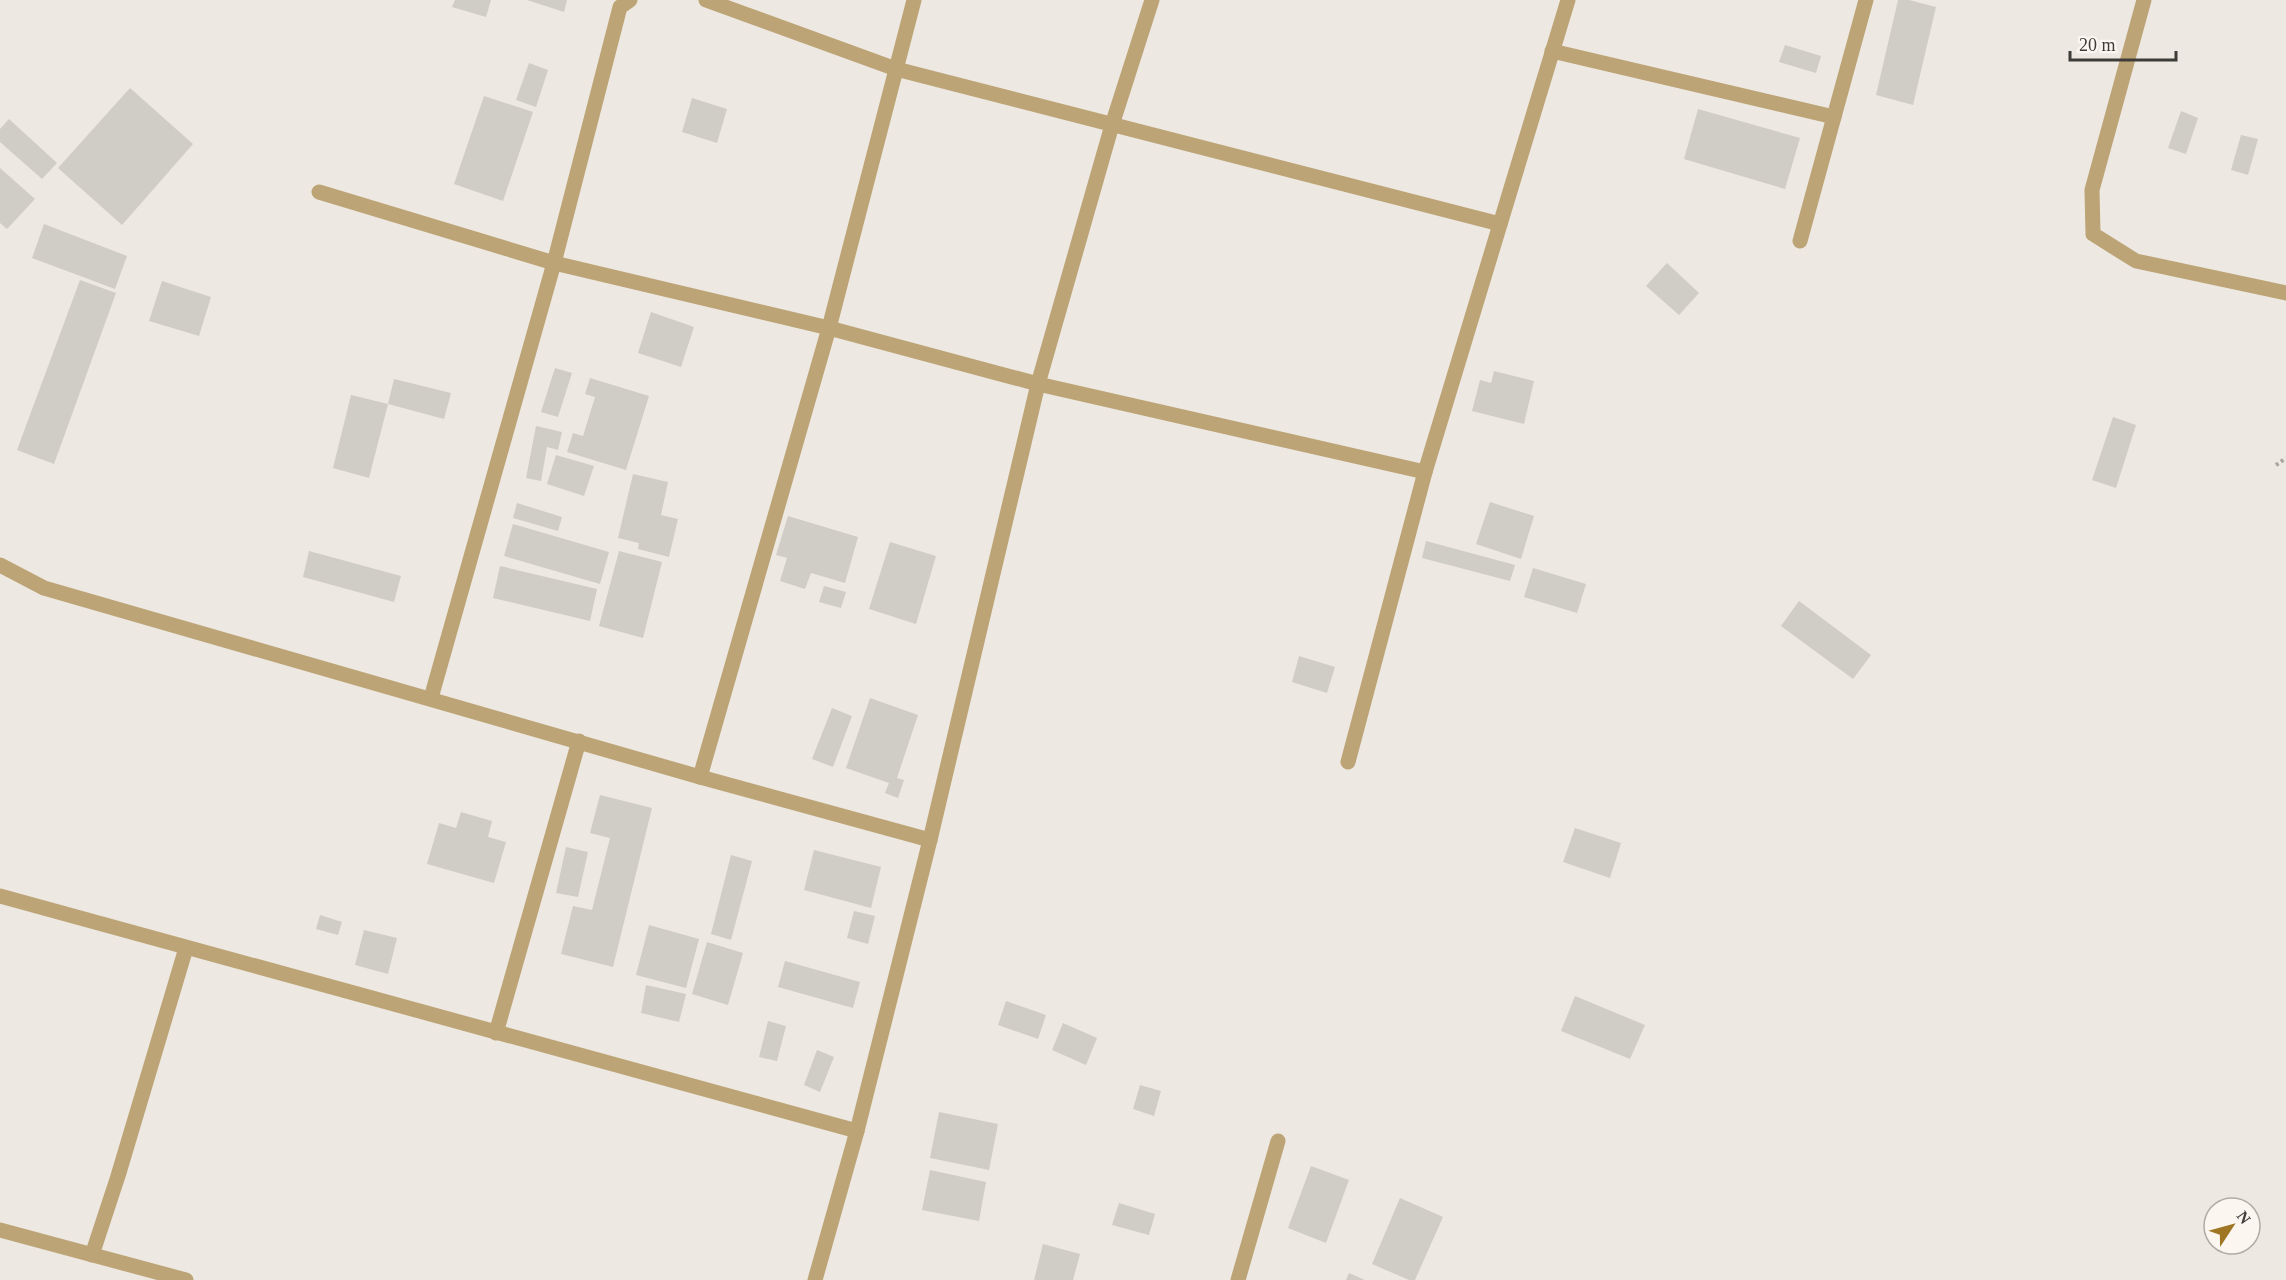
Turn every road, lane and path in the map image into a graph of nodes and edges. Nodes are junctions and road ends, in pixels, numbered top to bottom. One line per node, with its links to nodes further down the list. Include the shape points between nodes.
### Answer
1 (630, 0): 15 (street, via 620,8)
2 (706, 0): 9 (street)
3 (914, 0): 9 (street)
4 (1152, 0): 11 (street)
5 (1568, 0): 8 (street)
6 (1866, 0): 10 (street)
7 (2144, 0): 16 (street, via 2092,190 2093,234 2136,261)
8 (1552, 51): 10 (street); 13 (street)
9 (896, 69): 11 (street); 17 (street)
10 (1834, 117): 14 (street)
11 (1113, 125): 13 (street); 18 (street)
12 (319, 192): 15 (street)
13 (1500, 224): 21 (street)
14 (1800, 241)
15 (554, 263): 17 (street); 23 (street)
16 (2286, 293)
17 (829, 328): 18 (street); 26 (street)
18 (1038, 384): 21 (street); 27 (street)
19 (2286, 458): 20 (path)
20 (2276, 465)
21 (1425, 472): 25 (street)
22 (0, 565): 23 (street, via 44,588)
23 (431, 698): 24 (street)
24 (579, 741): 26 (street); 30 (street)
25 (1348, 762)
26 (700, 777): 27 (street)
27 (930, 840): 31 (street)
28 (0, 897): 29 (street)
29 (186, 948): 30 (street); 34 (street)
30 (496, 1033): 31 (street)
31 (857, 1131): 36 (street)
32 (1278, 1141): 37 (street)
33 (0, 1230): 34 (street)
34 (92, 1255): 35 (street)
35 (186, 1280)
36 (815, 1280)
37 (1238, 1280)

